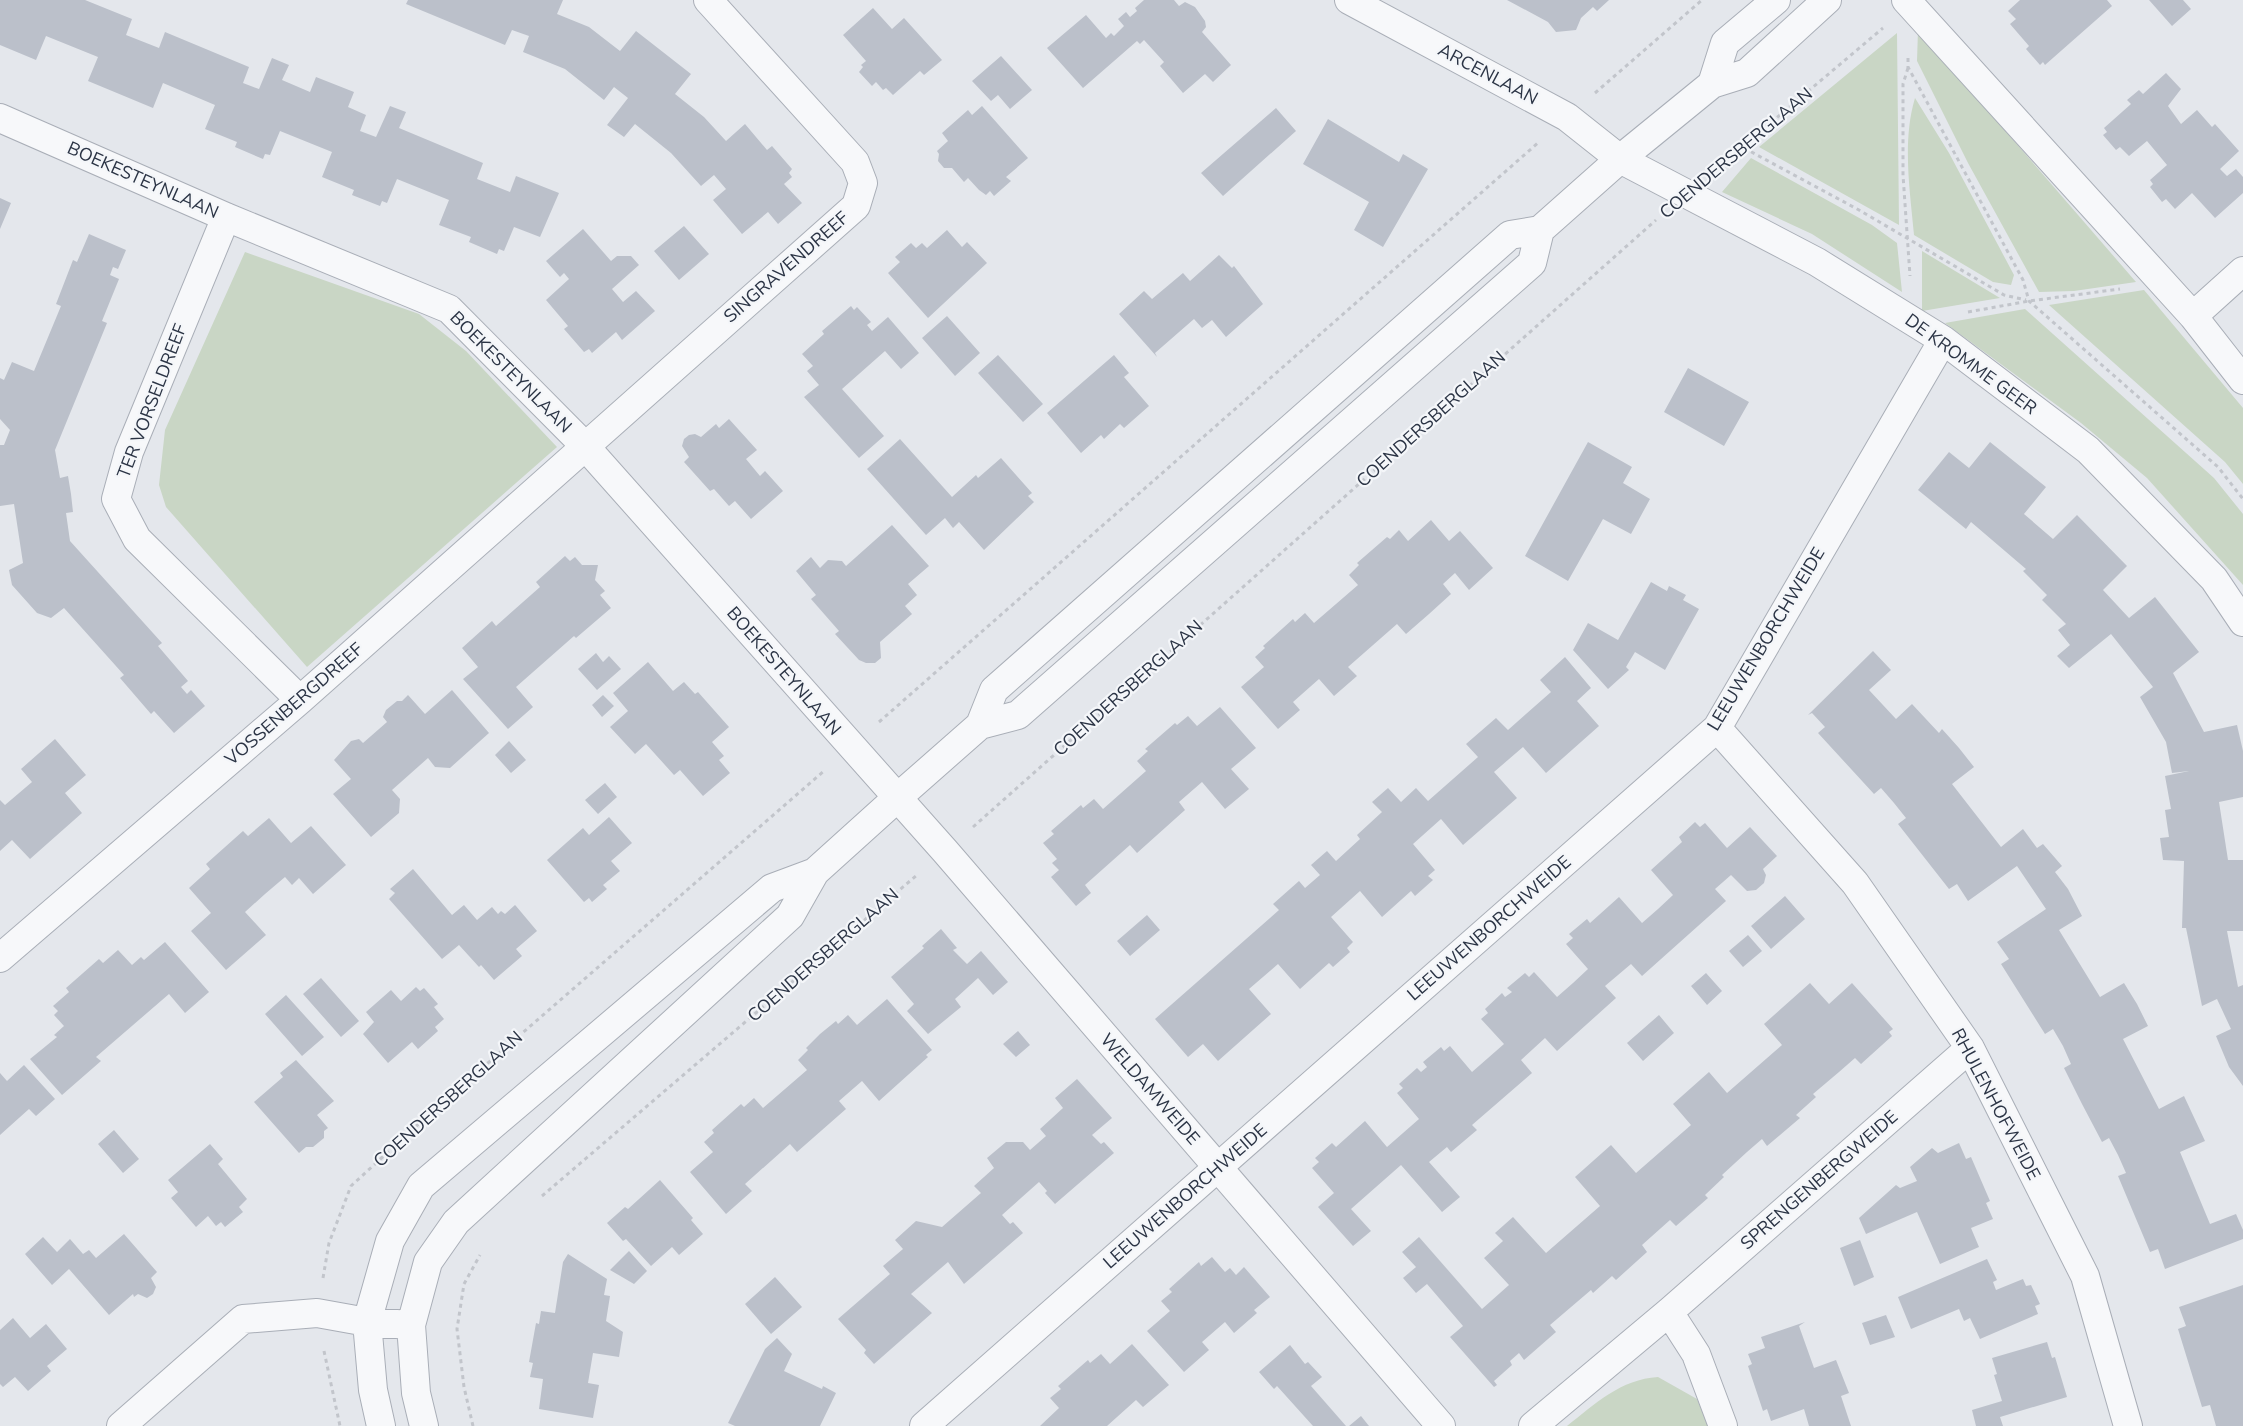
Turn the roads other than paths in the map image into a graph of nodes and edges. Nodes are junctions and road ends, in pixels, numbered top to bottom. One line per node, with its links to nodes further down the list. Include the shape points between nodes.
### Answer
1 (708, 0): 14 (street, SINGRAVENDREEF, via 855,162 863,183 856,206)
2 (1349, 0): 8 (street, ARCENLAAN, via 1567,117)
3 (1776, 0): 6 (street, via 1725,43)
4 (1827, 0): 6 (street, via 1747,73)
5 (1908, 2): 11 (street)
6 (1712, 84): 8 (street)
7 (0, 118): 9 (street, BOEKESTEYNLAAN)
8 (1620, 159): 12 (street, DE KROMME GEER, via 1817,262); 18 (street, via 1540,230 1510,235 994,690 980,725)
9 (226, 217): 14 (street, BOEKESTEYNLAAN, via 449,309); 16 (street, TER VORSELDREEF, via 129,452 116,499 137,540)
10 (2243, 271): 11 (street)
11 (2193, 316): 13 (street)
12 (1943, 340): 15 (street, DE KROMME GEER, via 2088,450 2214,579); 17 (street, LEEUWENBORCHWEIDE)
13 (2243, 380)
14 (584, 445): 16 (street, VOSSENBERGDREEF); 18 (street, BOEKESTEYNLAAN)
15 (2243, 622)
16 (300, 700): 20 (street, VOSSENBERGDREEF)
17 (1717, 728): 21 (street, RHULENHOFWEIDE, via 1855,883); 22 (street, LEEUWENBORCHWEIDE)
18 (897, 798): 19 (street); 22 (street, WELDAMWEIDE)
19 (815, 872): 24 (street, via 772,888 421,1186 390,1241); 25 (street, via 790,916 456,1222 428,1262)
20 (0, 958)
21 (1970, 1048): 23 (street, SPRENGENBERGWEIDE); 33 (street, RHULENHOFWEIDE, via 2085,1276)
22 (1217, 1166): 29 (street, LEEUWENBORCHWEIDE); 30 (street, WELDAMWEIDE)
23 (1669, 1312): 31 (street, SPRENGENBERGWEIDE); 32 (street, via 1696,1354)
24 (368, 1322): 25 (street); 26 (street, via 317,1313 244,1319); 27 (street, via 373,1390)
25 (411, 1325): 28 (street, via 416,1393)
26 (121, 1426)
27 (381, 1426)
28 (424, 1426)
29 (924, 1426)
30 (1441, 1426)
31 (1533, 1426)
32 (1722, 1426)
33 (2128, 1426)

